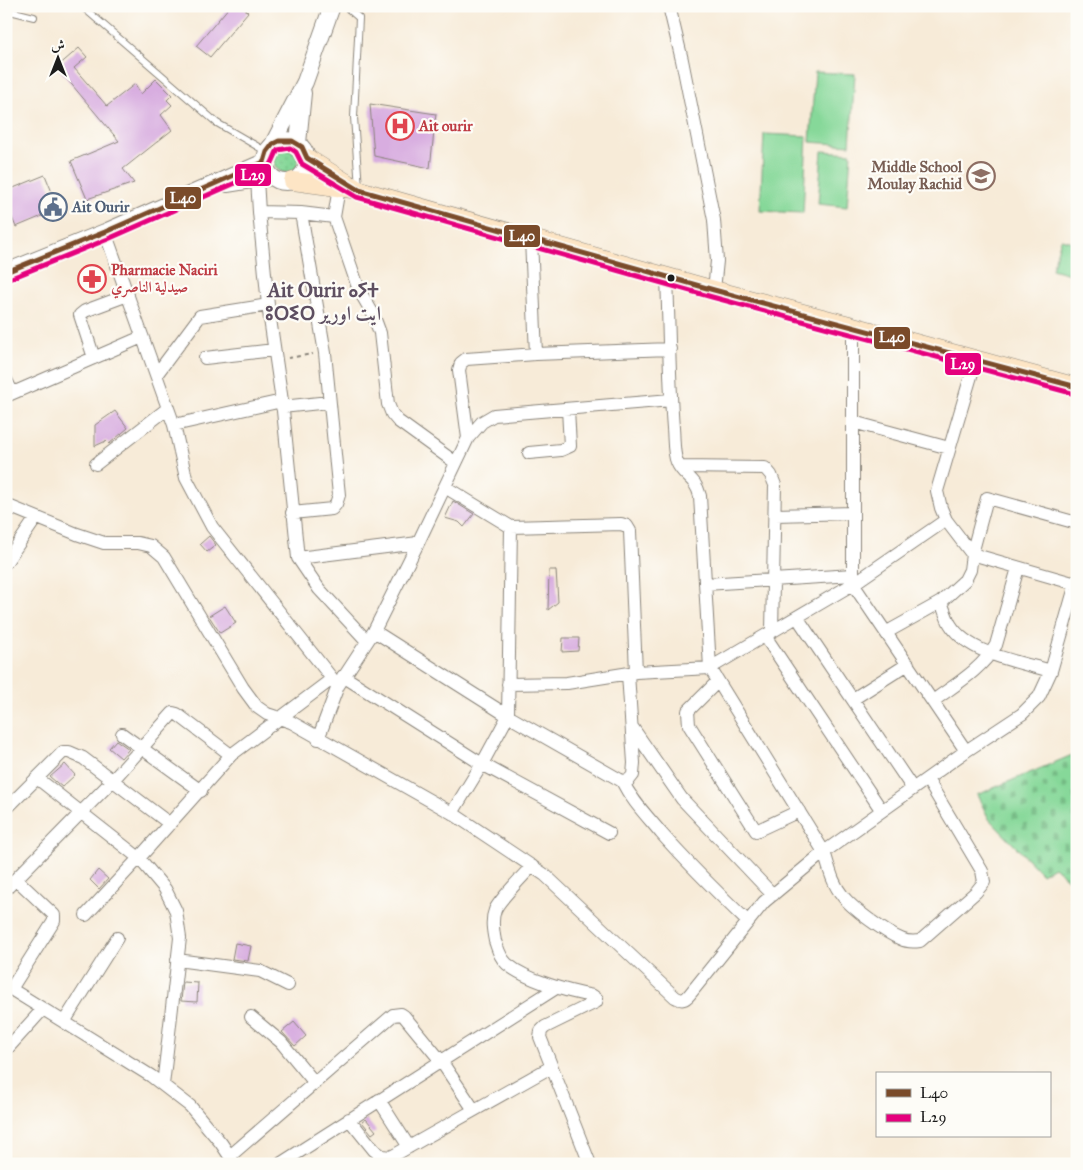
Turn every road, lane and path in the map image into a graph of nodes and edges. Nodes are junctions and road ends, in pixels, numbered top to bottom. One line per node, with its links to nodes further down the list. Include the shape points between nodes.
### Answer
1 (332, 6): 7 (street)
2 (345, 6): 14 (lane, via 359,18 354,116)
3 (669, 6): 22 (street, via 714,220 717,261)
4 (84, 8): 9 (lane, via 217,123)
5 (6, 10): 6 (lane)
6 (34, 17)
7 (305, 82): 8 (street); 9 (street)
8 (302, 150): 9 (street, via 286,140); 11 (street, via 307,165); 14 (main road)
9 (268, 152): 10 (street); 12 (street)
10 (264, 178): 11 (street); 12 (street); 15 (street)
11 (293, 181): 13 (main road)
12 (205, 187): 18 (street)
13 (339, 188): 14 (main road); 17 (street)
14 (359, 190): 19 (main road)
15 (259, 212): 16 (street); 24 (street)
16 (301, 213): 17 (street); 28 (street)
17 (334, 217): 48 (street, via 359,290 380,333 392,414 398,422)
18 (105, 232): 20 (street); 23 (street)
19 (531, 239): 21 (main road); 30 (street)
20 (6, 272)
21 (667, 277): 22 (main road); 27 (street)
22 (714, 290): 25 (main road)
23 (128, 295): 26 (street); 31 (street, via 80,315)
24 (268, 305): 29 (street); 34 (street, via 200,316)
25 (853, 326): 33 (main road); 43 (street)
26 (142, 337): 31 (street); 34 (street)
27 (670, 349): 30 (street); 38 (street)
28 (325, 353): 29 (path); 39 (street)
29 (275, 354): 32 (street); 40 (street)
30 (536, 354): 45 (street, via 466,358 461,363 459,370)
31 (94, 358): 37 (street)
32 (205, 358)
33 (976, 359): 36 (main road); 46 (street)
34 (156, 374): 41 (street)
35 (6, 380): 37 (street)
36 (1077, 387)
37 (9, 394)
38 (671, 400): 42 (street); 50 (street, via 676,461)
39 (330, 402): 40 (street); 53 (street, via 338,495 336,504 332,509)
40 (282, 404): 44 (street); 53 (street)
41 (167, 409): 44 (street); 49 (street)
42 (568, 409): 45 (street, via 494,415 482,422); 47 (street, via 570,446)
43 (853, 422): 46 (street); 54 (street)
44 (174, 425): 79 (street, via 186,478 212,527)
45 (468, 438): 48 (street)
46 (949, 448): 57 (street, via 937,491)
47 (529, 453)
48 (456, 463): 51 (street)
49 (96, 464)
50 (680, 467): 55 (street, via 765,468 775,485); 68 (street, via 697,486 700,496)
51 (444, 487): 59 (street); 60 (street)
52 (6, 505): 56 (street)
53 (292, 513): 62 (street)
54 (853, 513): 55 (street); 66 (street)
55 (775, 515): 65 (street)
56 (36, 518): 63 (street); 85 (street, via 104,542 150,546 164,557 243,688 257,707)
57 (946, 520): 61 (street); 66 (street)
58 (1077, 523): 61 (street, via 987,498)
59 (511, 527): 78 (street, via 627,526 630,531); 81 (street)
60 (418, 543): 62 (street); 73 (street)
61 (972, 554): 64 (street); 69 (street, via 965,580)
62 (298, 558): 73 (street, via 319,590)
63 (6, 562)
64 (1018, 568): 67 (street); 74 (street)
65 (774, 580): 66 (street); 68 (street); 72 (street)
66 (853, 580): 70 (street); 71 (street)
67 (1076, 582): 77 (street)
68 (705, 584): 76 (street)
69 (941, 602): 71 (street); 74 (street, via 950,624 962,639)
70 (797, 617): 72 (street); 82 (street)
71 (887, 632): 75 (street)
72 (768, 634): 76 (street); 101 (street)
73 (371, 636): 79 (street); 84 (street)
74 (991, 654): 77 (street); 83 (street, via 982,665)
75 (908, 664): 82 (street); 83 (street)
76 (710, 668): 78 (street); 80 (street)
77 (1051, 671): 90 (street, via 1039,697 1022,714)
78 (632, 673): 81 (street, via 567,683); 86 (street)
79 (338, 681): 85 (street); 88 (street); 92 (street)
80 (718, 681): 100 (street); 100 (street, via 688,711 689,725 756,831)
81 (508, 684): 84 (street)
82 (852, 699): 97 (street)
83 (932, 701): 90 (street)
84 (508, 716): 92 (street); 96 (street)
85 (280, 718): 88 (street); 91 (street)
86 (632, 727): 96 (street, via 633,775); 111 (street, via 682,799)
87 (122, 734): 89 (street)
88 (318, 739): 103 (street)
89 (142, 749): 91 (street, via 173,713); 95 (street); 98 (street)
90 (966, 751): 94 (street)
91 (231, 755): 98 (street)
92 (482, 764): 103 (street); 105 (street)
93 (37, 778): 95 (street, via 63,752 69,752); 99 (street); 102 (street)
94 (927, 779): 97 (street); 106 (street, via 982,871 984,882 920,941 902,940 857,911 842,895)
95 (113, 780): 102 (street); 104 (street)
96 (622, 781): 113 (street, via 628,793 693,870)
97 (913, 789): 101 (street)
98 (201, 790): 104 (street)
99 (6, 809)
100 (799, 811): 106 (street)
101 (882, 811): 106 (street)
102 (82, 813): 107 (street); 109 (street)
103 (452, 813): 108 (street)
104 (170, 824): 107 (street)
105 (609, 833)
106 (824, 852): 111 (street)
107 (139, 858): 112 (street); 115 (street, via 165,889 176,911 180,938)
108 (532, 866): 113 (street, via 680,1000 686,999); 118 (street, via 495,908 493,932 499,954 506,964)
109 (16, 879): 110 (street); 117 (street, via 54,915 54,920)
110 (6, 888)
111 (773, 895): 113 (street)
112 (86, 916)
113 (748, 922)
114 (118, 938): 121 (street)
115 (177, 960): 116 (street, via 260,971); 126 (street)
116 (288, 985)
117 (8, 988): 119 (street)
118 (556, 988): 123 (street); 124 (street, via 597,998 596,1002 545,1026 541,1031 541,1042)
119 (43, 1009): 121 (street); 122 (street)
120 (251, 1017): 125 (street, via 281,1042)
121 (64, 1022): 126 (street)
122 (6, 1050)
123 (441, 1061): 125 (street, via 404,1016 397,1014); 127 (street); 128 (street)
124 (551, 1067): 128 (street); 133 (street)
125 (315, 1083): 131 (street)
126 (163, 1085): 131 (street, via 190,1106)
127 (379, 1100): 129 (street); 130 (street)
128 (474, 1110): 130 (street)
129 (349, 1119): 130 (street, via 382,1156 391,1156); 132 (street)
130 (409, 1147)
131 (233, 1160)
132 (280, 1164)
133 (590, 1164)

